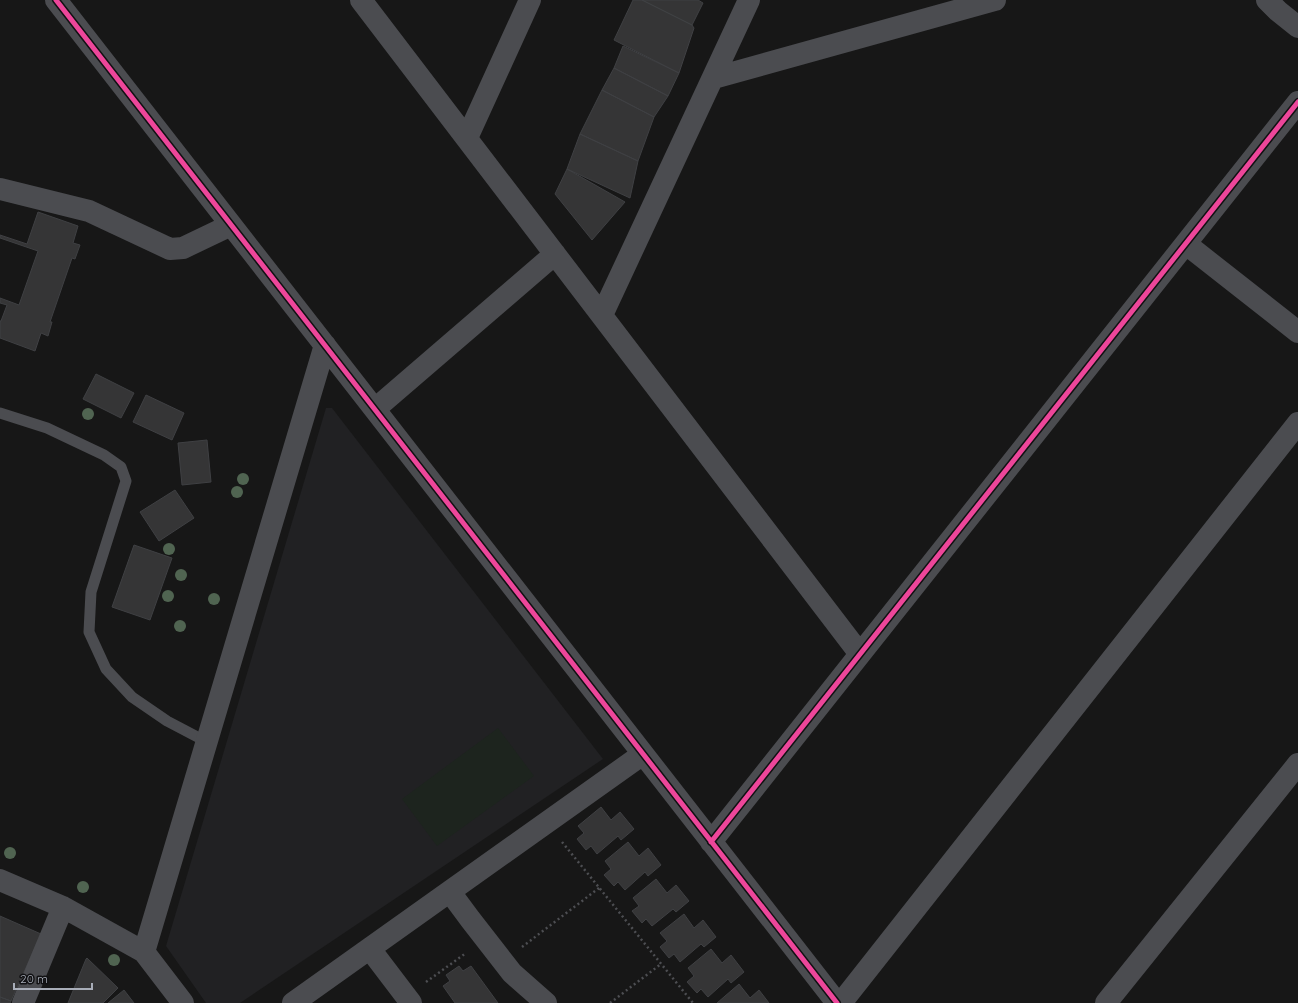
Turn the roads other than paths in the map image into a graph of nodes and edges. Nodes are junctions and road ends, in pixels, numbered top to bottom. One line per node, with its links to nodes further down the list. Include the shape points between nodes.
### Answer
1 (56, 0): 12 (street)
2 (361, 0): 10 (street)
3 (530, 0): 10 (street)
4 (750, 0): 8 (street)
5 (995, 0): 8 (street)
6 (1267, 0): 7 (street)
7 (1298, 27)
8 (714, 78): 15 (street)
9 (1298, 102): 13 (street)
10 (467, 138): 14 (street)
11 (0, 189): 12 (street, via 89,211 170,249 183,248)
12 (231, 225): 17 (street)
13 (1186, 244): 16 (street); 21 (street)
14 (555, 254): 15 (street); 18 (street)
15 (602, 315): 21 (street)
16 (1298, 332)
17 (325, 345): 18 (street); 22 (street)
18 (375, 409): 23 (street)
19 (0, 413): 22 (lane, via 47,428 104,455 121,467 126,481 91,592 89,632 106,669 132,697 167,721)
20 (1298, 423): 37 (street)
21 (860, 654): 25 (street)
22 (207, 742): 30 (street)
23 (643, 754): 25 (street); 27 (street)
24 (1298, 764): 38 (street)
25 (712, 842): 36 (street)
26 (0, 880): 28 (street)
27 (450, 892): 29 (street); 35 (street, via 512,972)
28 (63, 907): 30 (street); 32 (street)
29 (370, 949): 31 (street); 34 (street)
30 (144, 952): 33 (street)
31 (409, 1000)
32 (23, 1003)
33 (183, 1003)
34 (293, 1003)
35 (546, 1003)
36 (837, 1003)
37 (841, 1003)
38 (1106, 1003)

